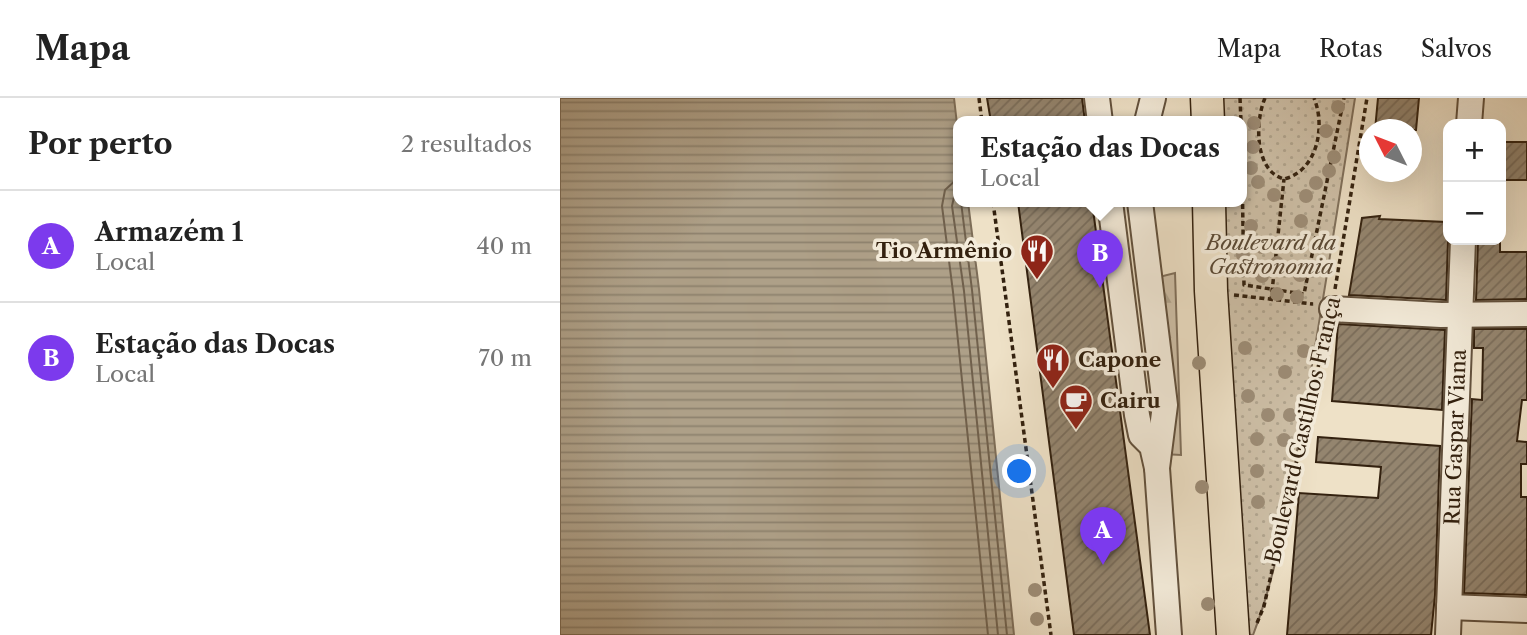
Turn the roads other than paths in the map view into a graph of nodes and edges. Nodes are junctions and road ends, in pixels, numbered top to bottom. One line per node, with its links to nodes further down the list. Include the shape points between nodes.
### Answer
1 (1097, 98): 5 (street)
2 (1153, 98): 6 (street)
3 (1207, 98): 7 (main road)
4 (1471, 98): 8 (street)
5 (1099, 116)
6 (1148, 116)
7 (1208, 116)
8 (1469, 119)
9 (1111, 207): 16 (street, via 1137,415)
10 (1141, 207): 16 (street, via 1165,405)
11 (1209, 207): 19 (main road, via 1210,292)
12 (1463, 245): 14 (street, Rua Gaspar Viana)
13 (1332, 309): 14 (street)
14 (1462, 314): 15 (street); 17 (street, Rua Gaspar Viana)
15 (1527, 314)
16 (1157, 468): 20 (street)
17 (1449, 607): 18 (street); 21 (street, Rua Gaspar Viana)
18 (1527, 610)
19 (1245, 630)
20 (1169, 635)
21 (1448, 635)

